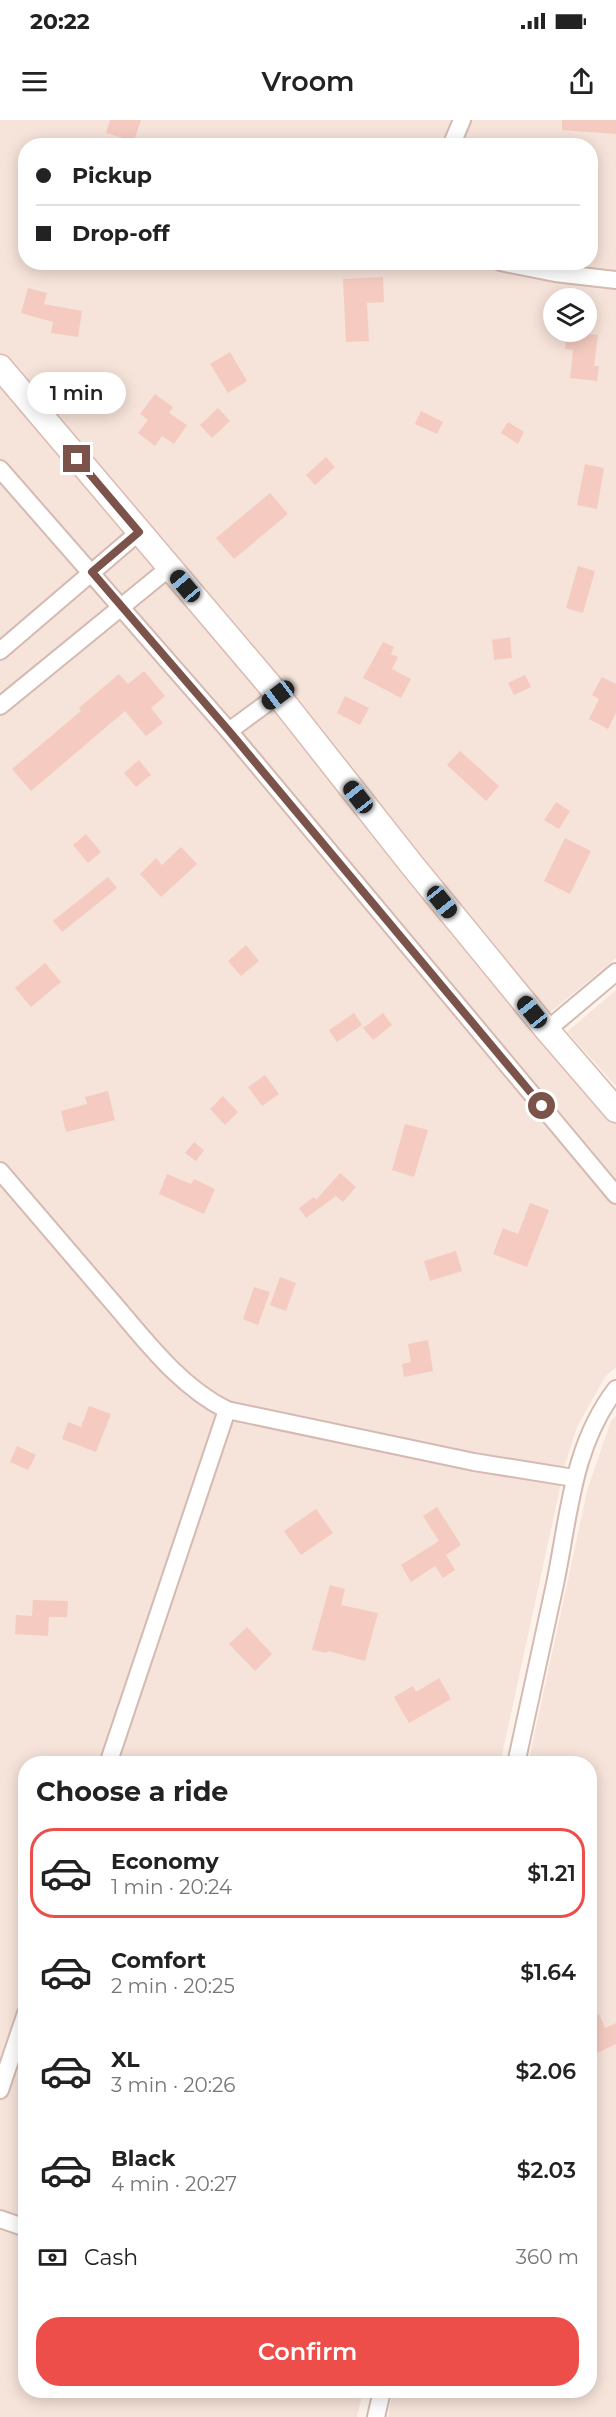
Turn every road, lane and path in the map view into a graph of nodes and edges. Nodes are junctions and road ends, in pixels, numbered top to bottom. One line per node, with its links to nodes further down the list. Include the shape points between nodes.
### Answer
1 (462, 120): 2 (street)
2 (454, 138)
3 (540, 270): 4 (street)
4 (616, 280)
5 (0, 367): 7 (main road)
6 (0, 469): 9 (street)
7 (139, 532): 8 (main road); 9 (street)
8 (169, 568): 10 (street); 12 (main road)
9 (92, 572): 10 (street); 11 (street)
10 (120, 606): 13 (street); 14 (street)
11 (0, 651)
12 (278, 695): 14 (street); 16 (main road)
13 (0, 706)
14 (229, 731): 19 (street)
15 (616, 972): 16 (street)
16 (547, 1030): 17 (main road)
17 (616, 1110)
18 (0, 1171): 21 (street, via 174,1371 201,1395)
19 (616, 1195)
20 (616, 1389): 22 (street, via 598,1415)
21 (227, 1410): 22 (street, via 474,1462); 23 (street)
22 (574, 1478): 24 (street)
23 (111, 1756)
24 (518, 1756)
25 (18, 2037): 26 (street)
26 (0, 2090)
27 (0, 2219): 28 (street)
28 (18, 2225)
29 (380, 2398): 30 (street)
30 (376, 2417)

